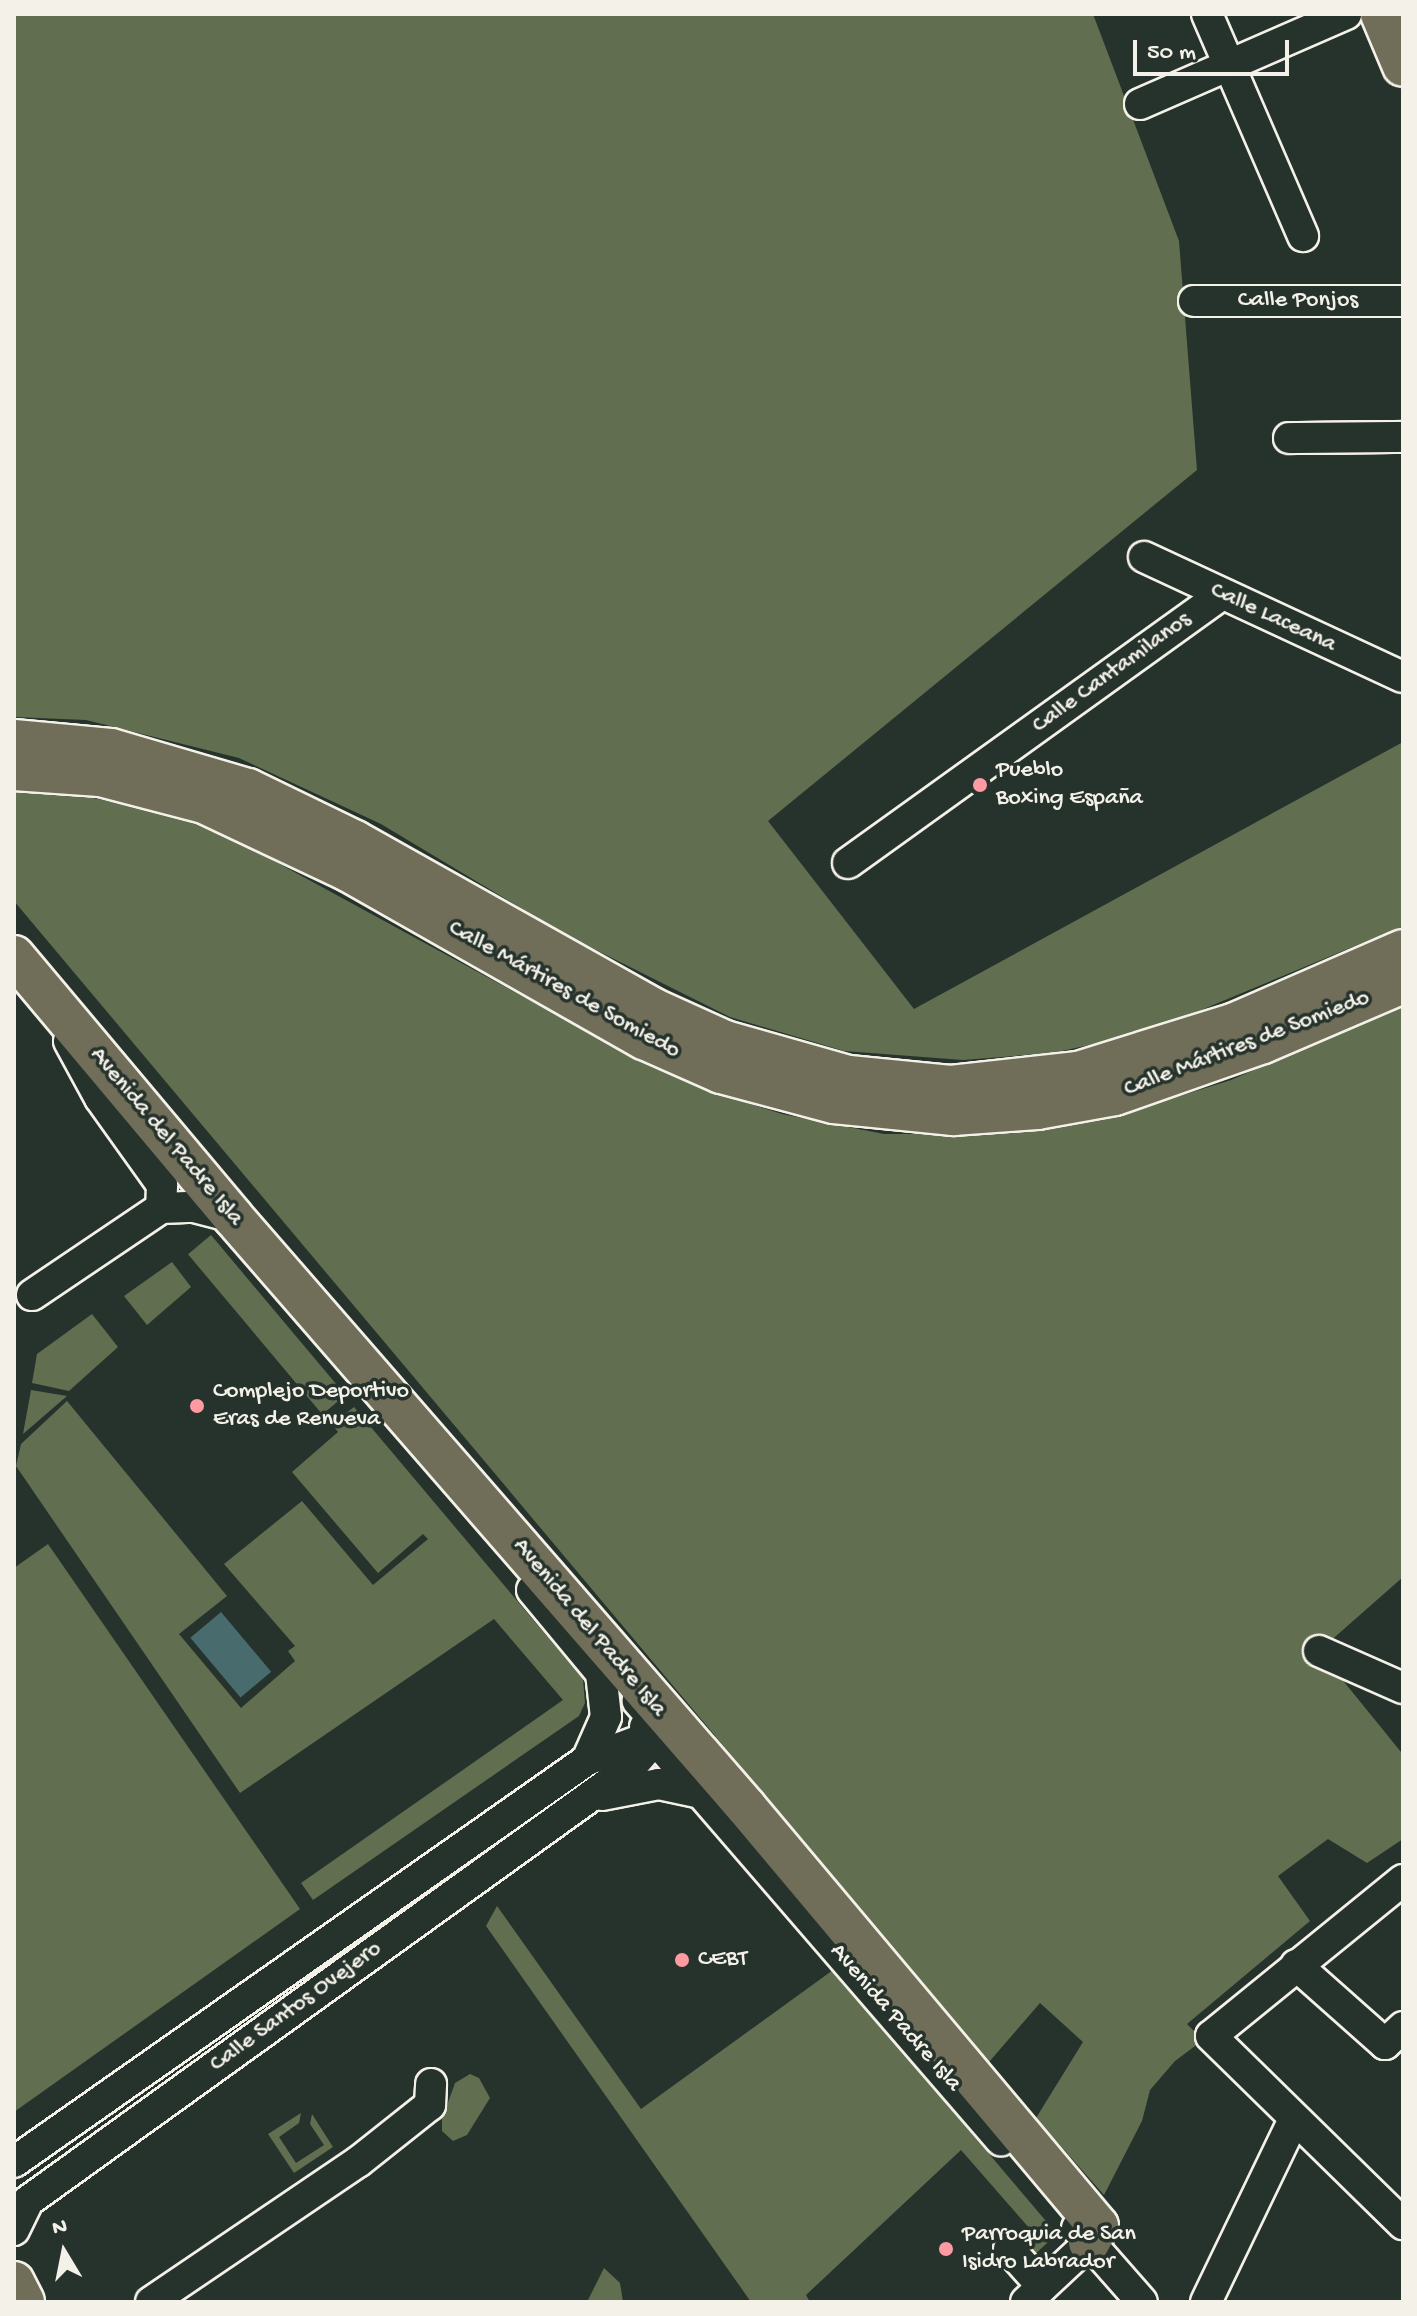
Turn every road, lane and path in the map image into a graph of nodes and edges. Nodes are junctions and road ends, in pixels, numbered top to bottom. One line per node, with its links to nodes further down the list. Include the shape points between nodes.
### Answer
1 (1207, 14): 4 (street)
2 (1346, 14): 4 (street)
3 (1381, 14): 5 (main road)
4 (1230, 65): 6 (street); 7 (street)
5 (1403, 66)
6 (1140, 104)
7 (1303, 236)
8 (1194, 301): 9 (street, Calle Ponjos)
9 (1403, 301)
10 (1403, 437): 11 (street)
11 (1289, 438)
12 (1144, 557): 13 (street, Calle Laceana)
13 (1221, 595): 14 (street, Calle Laceana); 17 (street, Calle Cantamilanos)
14 (1403, 677)
15 (14, 740): 18 (main road, Calle Mártires de Somiedo, via 111,749 248,789 355,841 652,1008 725,1041 849,1076 951,1086 1078,1072 1235,1023)
16 (14, 770): 20 (main road, Calle Mártires de Somiedo, via 100,776 204,803 348,871 644,1039 721,1073 834,1103 953,1115 1037,1109 1115,1095 1263,1043)
17 (848, 863)
18 (1403, 950)
19 (14, 956): 21 (main road, Avenida del Padre Isla)
20 (1403, 983)
21 (41, 988): 22 (street, via 100,1098 162,1185); 23 (main road, Avenida del Padre Isla)
22 (161, 1208): 23 (street, via 194,1207); 24 (street)
23 (233, 1217): 26 (main road, Avenida del Padre Isla, via 517,1543)
24 (32, 1295)
25 (1319, 1651): 27 (street)
26 (609, 1668): 28 (street, via 656,1722); 29 (street, via 606,1717); 32 (main road, Avenida del Padre Isla)
27 (1403, 1688)
28 (655, 1739): 29 (street, Calle Santos Ovejero); 30 (street, Avenida Padre Isla); 31 (street, Calle Santos Ovejero); 32 (street, via 676,1744 719,1796)
29 (587, 1760): 38 (street, Calle Santos Ovejero)
30 (695, 1791): 31 (street, Calle Santos Ovejero, via 659,1784); 41 (street, Avenida Padre Isla)
31 (593, 1798): 40 (street, Calle Santos Ovejero, via 28,2201)
32 (746, 1807): 41 (main road, Avenida del Padre Isla, via 1098,2226)
33 (1402, 1882): 34 (street)
34 (1296, 1965): 35 (street, via 1385,2044); 37 (street, via 1211,2036)
35 (1403, 2027)
36 (431, 2084): 46 (street, via 430,2105 358,2162)
37 (1293, 2121): 39 (street); 48 (street)
38 (14, 2162)
39 (1403, 2224)
40 (14, 2230)
41 (1089, 2243): 44 (street); 47 (street)
42 (1009, 2249): 44 (street)
43 (14, 2282): 45 (main road)
44 (1034, 2294)
45 (24, 2302)
46 (151, 2302)
47 (1142, 2302)
48 (1206, 2302)

